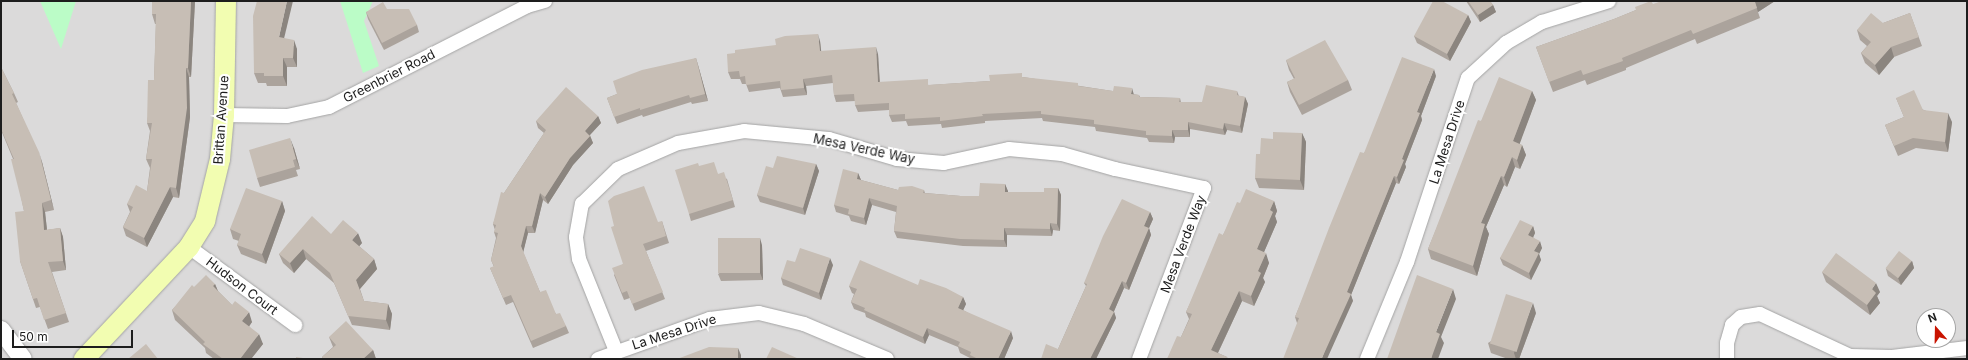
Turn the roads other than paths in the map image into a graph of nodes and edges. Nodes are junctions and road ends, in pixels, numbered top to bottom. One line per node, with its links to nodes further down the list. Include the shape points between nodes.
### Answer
1 (226, 1): 4 (main road, Brittan Avenue)
2 (545, 1): 4 (street, Greenbrier Road, via 527,6 329,107 287,116)
3 (1609, 1): 15 (street, La Mesa Drive, via 1542,22 1506,43 1468,78 1407,262)
4 (224, 115): 5 (main road, Brittan Avenue, via 220,159 205,221)
5 (189, 247): 6 (street, Hudson Court); 11 (main road, Brittan Avenue)
6 (295, 325)
7 (1, 330): 10 (street)
8 (1967, 348): 16 (street, via 1892,357 1850,356 1760,314 1741,317 1732,325 1727,343)
9 (616, 351): 12 (street, La Mesa Drive); 13 (street, La Mesa Drive, via 710,319 759,313 804,324); 14 (street, Mesa Verde Way, via 579,259 576,237 582,204 618,169 678,143 744,131 829,139 897,159 944,163 1009,149 1062,154 1147,177 1204,188)
10 (23, 359)
11 (84, 359)
12 (598, 359)
13 (887, 359)
14 (1139, 359)
15 (1367, 359)
16 (1727, 359)

